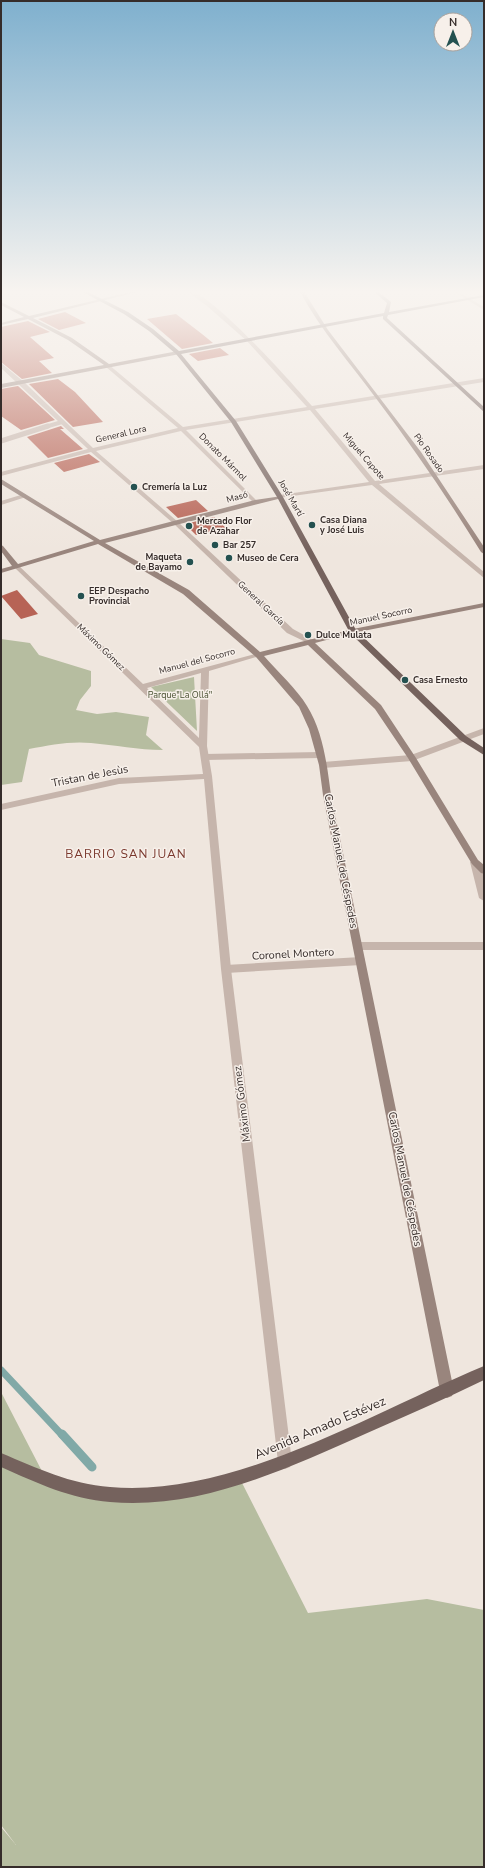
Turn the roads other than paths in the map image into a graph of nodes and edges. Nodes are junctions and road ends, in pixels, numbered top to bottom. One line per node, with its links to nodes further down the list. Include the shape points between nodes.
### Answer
1 (15, 377): 9 (street, General García)
2 (51, 377): 9 (street)
3 (121, 377): 17 (street, Donato Mármol)
4 (198, 377): 15 (main road, José Martí)
5 (283, 377): 13 (street, Miguel Capote)
6 (363, 377): 12 (street, Pio Rosado)
7 (450, 377): 10 (main road)
8 (484, 380): 10 (street, General Lora)
9 (22, 383): 11 (street); 16 (street, General García)
10 (457, 384): 12 (street, General Lora); 14 (main road)
11 (1, 386)
12 (378, 397): 13 (street, General Lora); 21 (street, Pio Rosado)
13 (311, 408): 15 (street, General Lora); 24 (street, Miguel Capote)
14 (484, 410)
15 (233, 421): 17 (street, General Lora); 26 (main road, José Martí)
16 (62, 422): 18 (lane); 19 (street, General García)
17 (182, 429): 19 (street, General Lora); 27 (street, Donato Mármol)
18 (1, 441)
19 (92, 450): 22 (street, General Lora); 29 (street, General García)
20 (484, 467): 21 (street, Masó)
21 (432, 473): 24 (street, Masó); 32 (street, Pio Rosado)
22 (1, 474)
23 (1, 481): 25 (street, Carlos Manuel de Céspedes)
24 (373, 483): 26 (street, Masó); 35 (street, Miguel Capote)
25 (24, 496): 28 (street); 30 (street, Carlos Manuel de Céspedes)
26 (280, 497): 27 (street, Masó); 37 (main road, José Martí)
27 (255, 502): 29 (street, Masó)
28 (1, 503)
29 (176, 523): 30 (street, Masó); 38 (street, General García, via 290,630)
30 (100, 542): 33 (street, Masó); 39 (street, Carlos Manuel de Céspedes, via 186,592)
31 (1, 547): 33 (street, Máximo Gómez)
32 (484, 552)
33 (16, 566): 34 (street, Masó); 41 (street, Máximo Gómez)
34 (1, 571)
35 (484, 576)
36 (484, 604): 37 (street, Manuel Socorro)
37 (353, 631): 38 (street, Manuel Socorro); 43 (main road, José Martí)
38 (310, 642): 39 (street, Manuel Socorro); 47 (street, General García, via 378,707)
39 (259, 655): 40 (street, Manuel del Socorro); 48 (street, Carlos Manuel de Céspedes, via 303,706)
40 (205, 669): 41 (street, Manuel del Socorro); 44 (street, Máximo Gómez)
41 (142, 686): 44 (street, Máximo Gómez)
42 (484, 731): 43 (street)
43 (464, 738): 45 (main road, José Martí); 47 (street)
44 (203, 746): 46 (street, Máximo Gómez)
45 (484, 752)
46 (205, 757): 48 (lane); 49 (street, Máximo Gómez)
47 (412, 758): 48 (street); 51 (street, General García)
48 (322, 760): 54 (street, Carlos Manuel de Céspedes)
49 (208, 776): 50 (street, Tristan de Jesùs, via 119,781); 57 (street, Máximo Gómez)
50 (1, 807)
51 (475, 862): 52 (street, General García); 53 (street)
52 (484, 871)
53 (484, 898)
54 (358, 946): 55 (lane); 56 (street, Carlos Manuel de Céspedes)
55 (484, 946)
56 (360, 961): 57 (lane, Coronel Montero); 59 (street, Carlos Manuel de Céspedes)
57 (226, 969): 61 (street, Máximo Gómez)
58 (484, 1373): 59 (main road, Avenida Amado Estévez)
59 (447, 1391): 61 (main road, Avenida Amado Estévez)
60 (1, 1460): 61 (main road, Avenida Amado Estévez, via 75,1489 115,1495 160,1495 239,1477)
61 (285, 1462)

